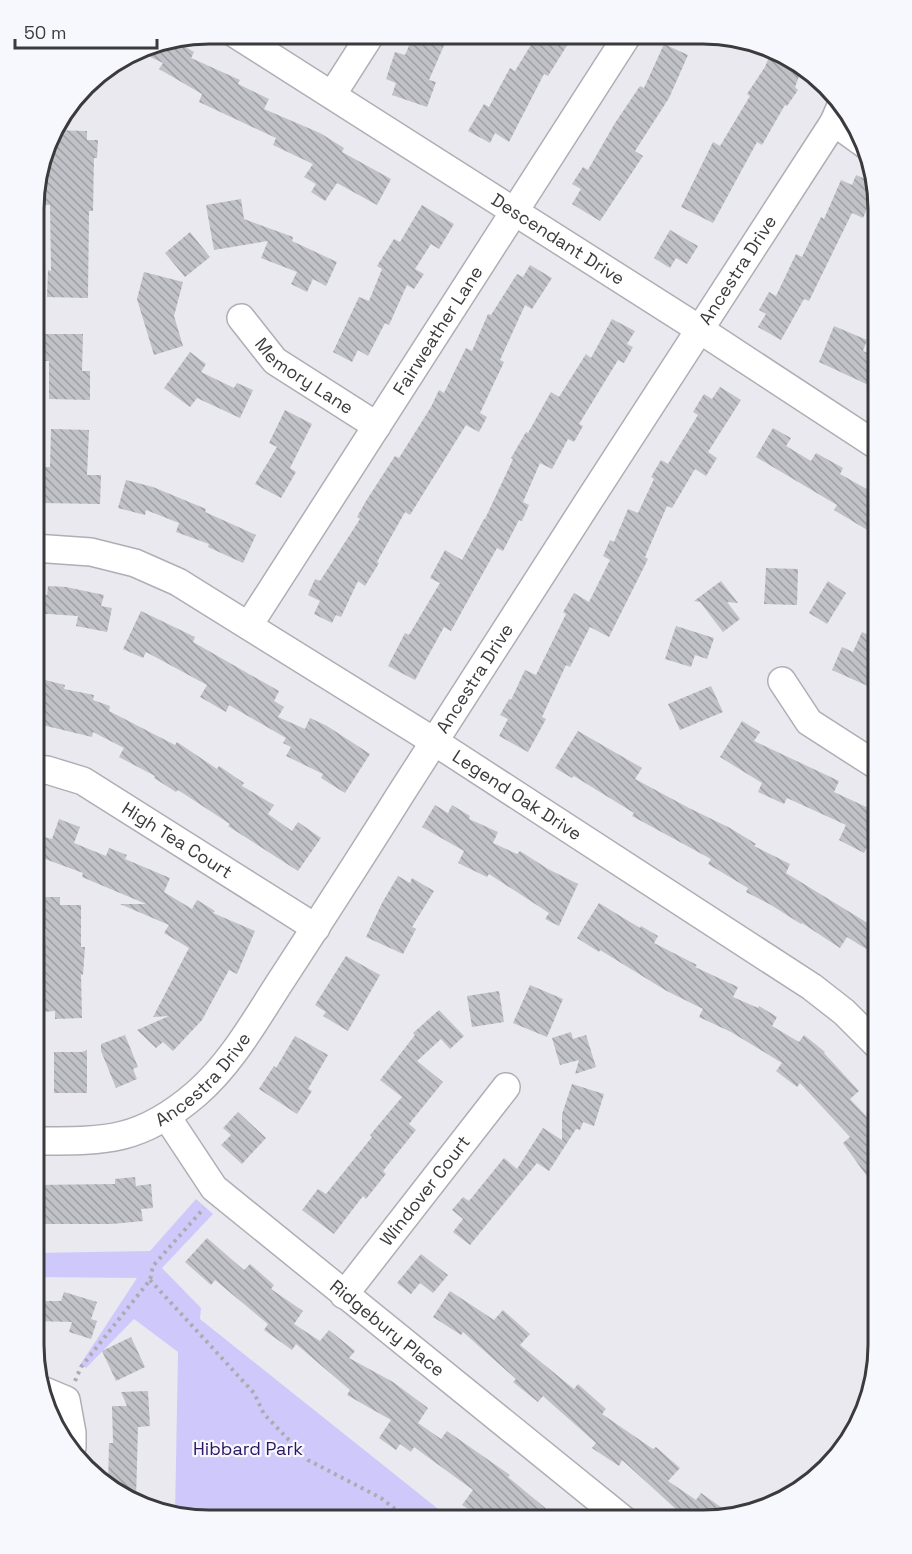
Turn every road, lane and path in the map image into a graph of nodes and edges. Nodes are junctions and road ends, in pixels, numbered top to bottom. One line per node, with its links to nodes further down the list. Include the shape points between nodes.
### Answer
1 (251, 44): 4 (street, Descendant Drive)
2 (365, 44): 4 (street)
3 (622, 44): 6 (street, Fairweather Lane)
4 (332, 95): 6 (street, Descendant Drive)
5 (837, 115): 8 (street, Ancestra Drive)
6 (513, 212): 8 (street, Descendant Drive); 9 (street, Fairweather Lane)
7 (241, 318): 9 (street, Memory Lane, via 275,361)
8 (699, 329): 10 (street, Descendant Drive); 14 (street, Ancestra Drive)
9 (377, 426): 12 (street, Fairweather Lane)
10 (868, 440)
11 (44, 549): 12 (street, Legend Oak Drive, via 91,552 135,564 178,582)
12 (249, 625): 14 (street, Legend Oak Drive)
13 (782, 681): 15 (street, via 809,722)
14 (435, 742): 17 (street, Ancestra Drive); 18 (street, Legend Oak Drive, via 812,987)
15 (868, 759)
16 (44, 770): 17 (street, High Tea Court, via 84,781)
17 (316, 928): 20 (street, Ancestra Drive, via 223,1067)
18 (868, 1036)
19 (506, 1087): 24 (street, Windover Court)
20 (167, 1117): 21 (street, Ancestra Drive, via 138,1132 97,1141); 22 (street, Ridgebury Place)
21 (44, 1141)
22 (218, 1192): 23 (path, via 153,1266); 24 (street, Ridgebury Place)
23 (150, 1280): 25 (path); 27 (path, via 254,1393 264,1414 308,1460 381,1498)
24 (344, 1295): 28 (street, Ridgebury Place)
25 (54, 1395): 26 (street)
26 (72, 1437)
27 (396, 1510)
28 (611, 1510)

